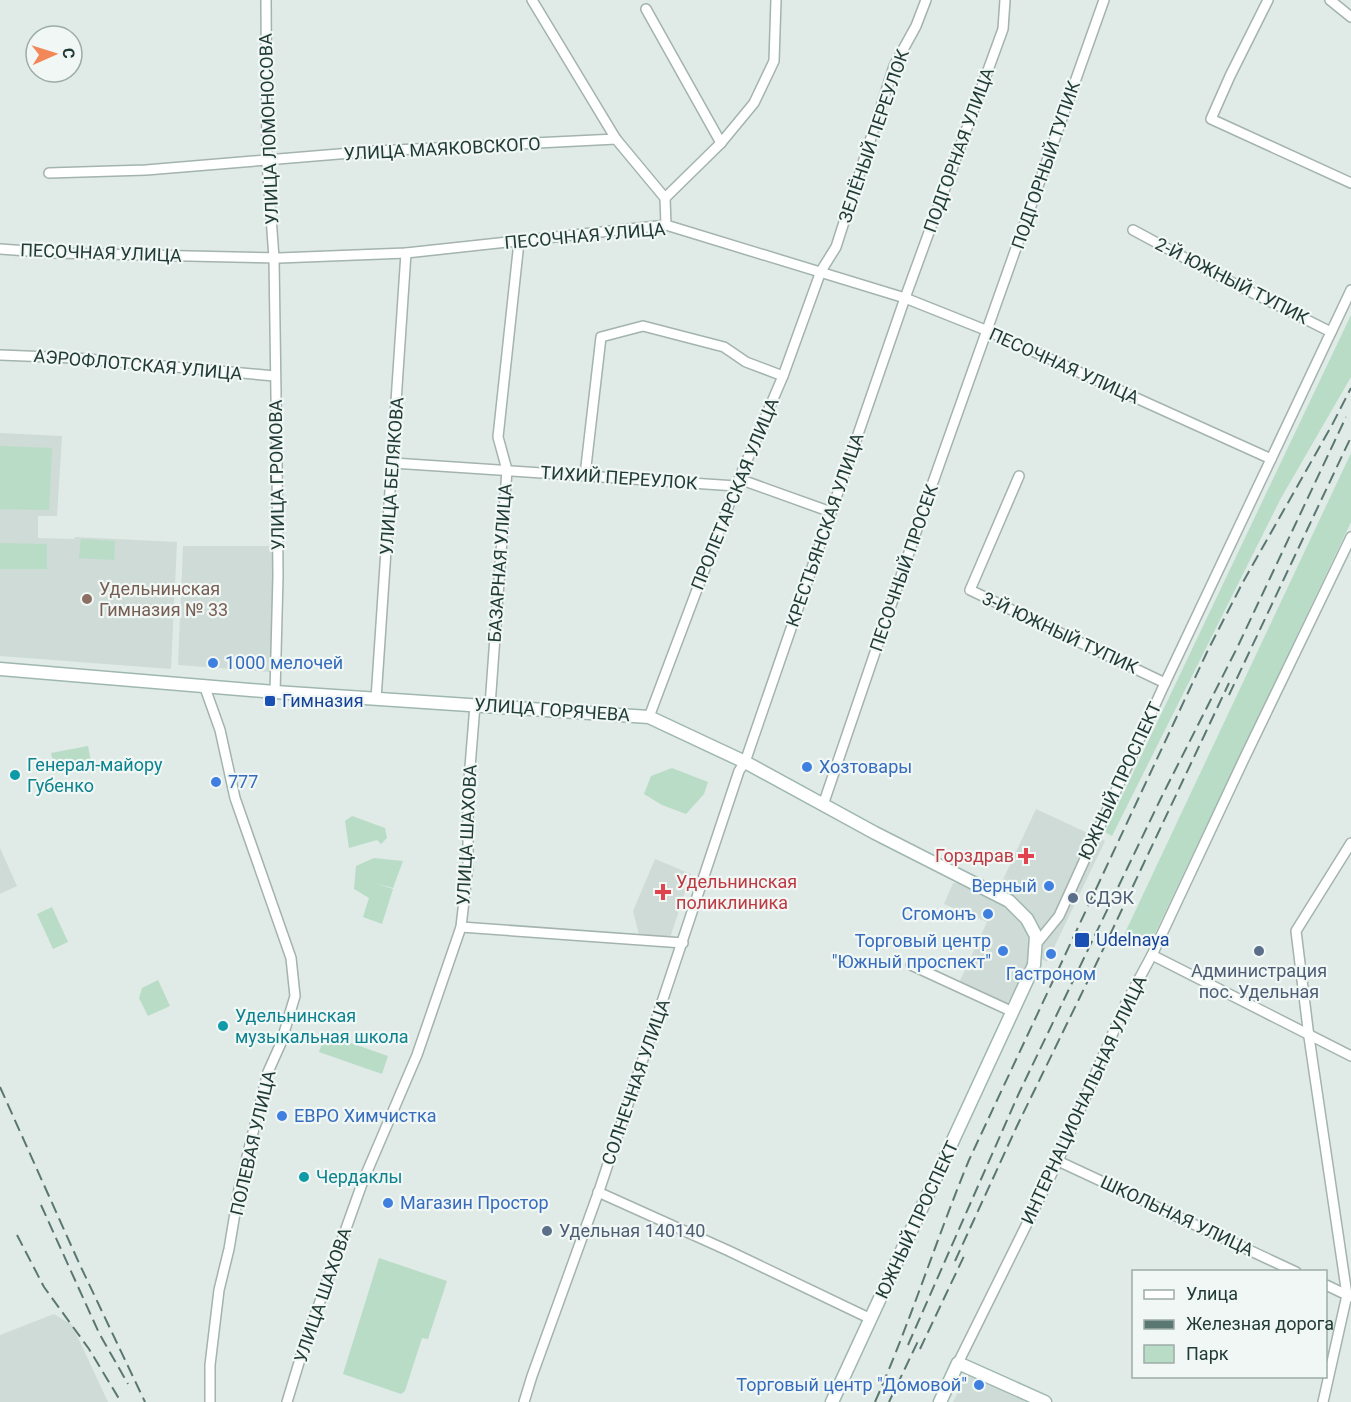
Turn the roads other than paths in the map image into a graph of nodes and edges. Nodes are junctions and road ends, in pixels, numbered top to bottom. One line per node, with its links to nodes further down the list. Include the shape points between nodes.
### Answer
1 (266, 0): 13 (street, УЛИЦА ЛОМОНОСОВА)
2 (532, 0): 11 (street)
3 (776, 0): 12 (street, via 774,61 754,103)
4 (926, 0): 23 (street, ЗЕЛЁНЫЙ ПЕРЕУЛОК, via 894,66 836,247)
5 (1005, 0): 25 (street, ПОДГОРНАЯ УЛИЦА, via 1003,29)
6 (1104, 0): 26 (street, ПОДГОРНЫЙ ТУПИК)
7 (1268, 0): 15 (street, via 1211,119)
8 (1330, 0): 10 (street)
9 (646, 9): 12 (street)
10 (1351, 17)
11 (616, 139): 13 (street, УЛИЦА МАЯКОВСКОГО); 16 (street)
12 (721, 143): 16 (street)
13 (267, 162): 14 (street, УЛИЦА МАЯКОВСКОГО); 22 (street, УЛИЦА ЛОМОНОСОВА)
14 (49, 173)
15 (1351, 183)
16 (665, 198): 17 (street)
17 (666, 225): 19 (street, ПЕСОЧНАЯ УЛИЦА); 23 (street, ПЕСОЧНАЯ УЛИЦА)
18 (1133, 230): 27 (street, 2-Й ЮЖНЫЙ ТУПИК)
19 (519, 242): 21 (street, ПЕСОЧНАЯ УЛИЦА); 33 (street, БАЗАРНАЯ УЛИЦА, via 498,437)
20 (0, 249): 22 (street, ПЕСОЧНАЯ УЛИЦА)
21 (406, 254): 22 (street, ПЕСОЧНАЯ УЛИЦА); 32 (street, УЛИЦА БЕЛЯКОВА)
22 (274, 258): 29 (street, УЛИЦА ГРОМОВА)
23 (821, 271): 25 (street, ПЕСОЧНАЯ УЛИЦА); 30 (street, ПРОЛЕТАРСКАЯ УЛИЦА)
24 (1351, 290): 27 (street, ЮЖНЫЙ ПРОСПЕКТ)
25 (905, 298): 26 (street, ПЕСОЧНАЯ УЛИЦА); 37 (street, КРЕСТЬЯНСКАЯ УЛИЦА)
26 (988, 331): 31 (street, ПЕСОЧНАЯ УЛИЦА); 48 (street, ПЕСОЧНЫЙ ПРОСЕК)
27 (1331, 332): 31 (street, ЮЖНЫЙ ПРОСПЕКТ)
28 (0, 355): 29 (street, АЭРОФЛОТСКАЯ УЛИЦА)
29 (275, 376): 42 (street, УЛИЦА ГРОМОВА, via 278,576)
30 (783, 376): 34 (street, via 746,362 724,347 643,326 602,337); 36 (street, ПРОЛЕТАРСКАЯ УЛИЦА)
31 (1271, 459): 40 (street, ЮЖНЫЙ ПРОСПЕКТ)
32 (393, 463): 33 (street, ТИХИЙ ПЕРЕУЛОК); 43 (street, УЛИЦА БЕЛЯКОВА)
33 (507, 470): 34 (street, ТИХИЙ ПЕРЕУЛОК); 45 (street, БАЗАРНАЯ УЛИЦА)
34 (585, 475): 36 (street, ТИХИЙ ПЕРЕУЛОК)
35 (1019, 476): 40 (street, 3-Й ЮЖНЫЙ ТУПИК, via 970,590)
36 (738, 483): 37 (street, ТИХИЙ ПЕРЕУЛОК); 46 (street, ПРОЛЕТАРСКАЯ УЛИЦА)
37 (831, 512): 47 (street, КРЕСТЬЯНСКАЯ УЛИЦА)
38 (1351, 537): 53 (street, ИНТЕРНАЦИОНАЛЬНАЯ УЛИЦА)
39 (0, 669): 41 (main road, УЛИЦА ГОРЯЧЕВА)
40 (1165, 683): 52 (street, ЮЖНЫЙ ПРОСПЕКТ, via 1059,916)
41 (204, 685): 42 (main road, УЛИЦА ГОРЯЧЕВА); 65 (street, ПОЛЕВАЯ УЛИЦА, via 220,730 235,798 291,958 295,989 281,1043 268,1072 239,1189 219,1290)
42 (274, 692): 43 (main road, УЛИЦА ГОРЯЧЕВА)
43 (376, 699): 44 (main road, УЛИЦА ГОРЯЧЕВА)
44 (475, 705): 45 (main road, УЛИЦА ГОРЯЧЕВА); 50 (street, УЛИЦА ШАХОВА, via 468,792 468,865)
45 (490, 706): 46 (main road, УЛИЦА ГОРЯЧЕВА)
46 (649, 717): 47 (main road, УЛИЦА ГОРЯЧЕВА)
47 (745, 762): 48 (main road, УЛИЦА ГОРЯЧЕВА); 51 (street, СОЛНЕЧНАЯ УЛИЦА)
48 (823, 805): 52 (main road, УЛИЦА ГОРЯЧЕВА, via 1009,901 1027,919)
49 (1351, 843): 56 (street, via 1296,931)
50 (461, 927): 51 (street); 66 (street, УЛИЦА ШАХОВА, via 417,1055 359,1190)
51 (683, 943): 59 (street, СОЛНЕЧНАЯ УЛИЦА)
52 (1037, 943): 55 (main road, ЮЖНЫЙ ПРОСПЕКТ, via 1034,965)
53 (1152, 955): 56 (street); 58 (street, ИНТЕРНАЦИОНАЛЬНАЯ УЛИЦА, via 1125,1005)
54 (911, 965): 55 (street)
55 (1013, 1012): 63 (main road, ЮЖНЫЙ ПРОСПЕКТ)
56 (1309, 1036): 57 (street); 62 (street)
57 (1351, 1056)
58 (1058, 1161): 60 (street, ШКОЛЬНАЯ УЛИЦА); 64 (street, ИНТЕРНАЦИОНАЛЬНАЯ УЛИЦА)
59 (598, 1192): 63 (street); 67 (street, СОЛНЕЧНАЯ УЛИЦА)
60 (1292, 1270)
61 (1327, 1285): 62 (street)
62 (1349, 1296): 71 (street)
63 (871, 1319): 68 (main road, ЮЖНЫЙ ПРОСПЕКТ)
64 (958, 1363): 69 (main road, ИНТЕРНАЦИОНАЛЬНАЯ УЛИЦА); 70 (main road)
65 (210, 1402)
66 (287, 1402)
67 (524, 1402)
68 (832, 1402)
69 (940, 1402)
70 (1045, 1402)
71 (1323, 1402)

